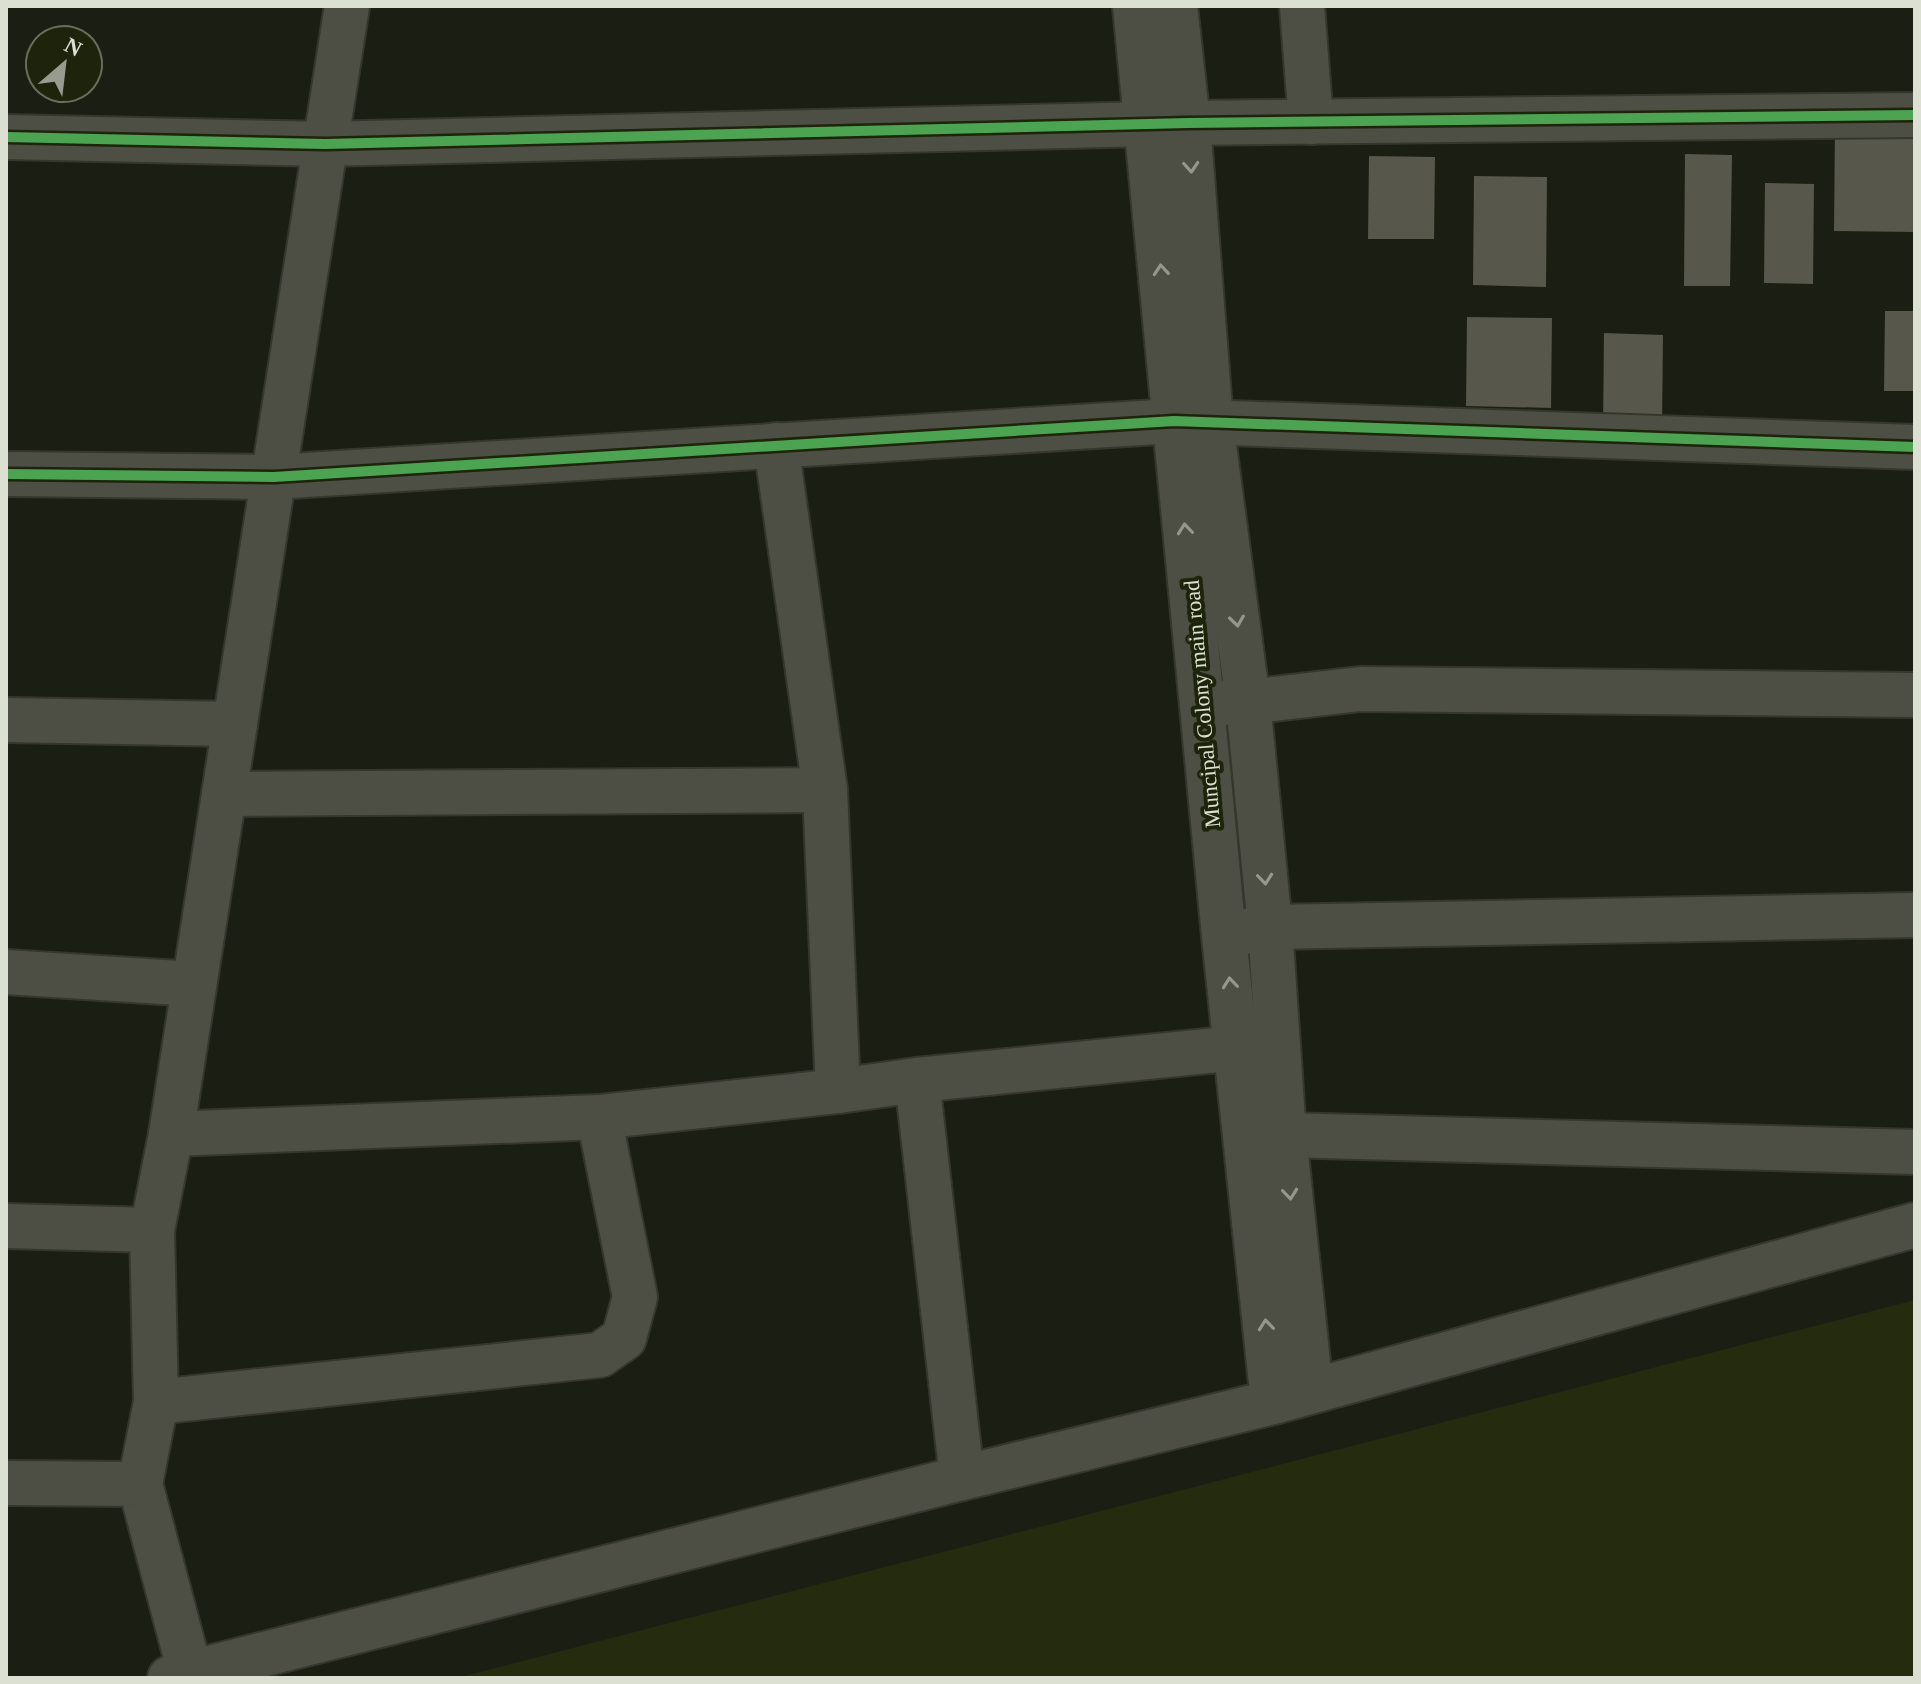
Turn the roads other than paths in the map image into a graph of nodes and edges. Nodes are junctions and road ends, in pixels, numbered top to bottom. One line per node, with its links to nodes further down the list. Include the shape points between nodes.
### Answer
1 (347, 6): 9 (street)
2 (1135, 6): 7 (street, Muncipal Colony main road)
3 (1175, 6): 7 (street)
4 (1302, 6): 6 (street)
5 (1915, 115): 6 (street)
6 (1311, 122): 7 (street)
7 (1168, 123): 9 (street); 10 (street, Muncipal Colony main road)
8 (6, 137): 9 (street)
9 (325, 144): 14 (street)
10 (1192, 422): 11 (street); 12 (street); 16 (street, one-way to 16); 17 (street, Muncipal Colony main road, one-way to 10)
11 (776, 445): 14 (street); 20 (street)
12 (1915, 447)
13 (6, 474): 14 (street)
14 (274, 477): 19 (street)
15 (1915, 695): 16 (street, via 1360,689)
16 (1248, 702): 17 (street); 23 (street, one-way to 23)
17 (1203, 703): 24 (street, Muncipal Colony main road)
18 (6, 720): 19 (street)
19 (235, 724): 21 (street)
20 (825, 790): 21 (street); 29 (street)
21 (224, 794): 26 (street)
22 (1915, 915): 23 (street)
23 (1270, 927): 24 (street); 32 (street)
24 (1224, 936): 27 (street, Muncipal Colony main road, one-way to 24)
25 (6, 972): 26 (street)
26 (194, 984): 31 (street)
27 (1237, 1048): 28 (street); 32 (street, Muncipal Colony main road)
28 (917, 1080): 29 (street); 39 (street)
29 (838, 1091): 30 (street)
30 (599, 1117): 31 (street); 38 (street, via 635,1297 624,1338 600,1355)
31 (171, 1134): 36 (street)
32 (1266, 1138): 33 (street); 37 (street, Muncipal Colony main road)
33 (1915, 1152)
34 (1915, 1225): 37 (street)
35 (6, 1226): 36 (street)
36 (152, 1230): 38 (street)
37 (1292, 1397): 39 (street)
38 (156, 1402): 41 (street)
39 (962, 1478): 42 (street)
40 (6, 1483): 41 (street)
41 (140, 1484): 42 (street)
42 (180, 1675)

